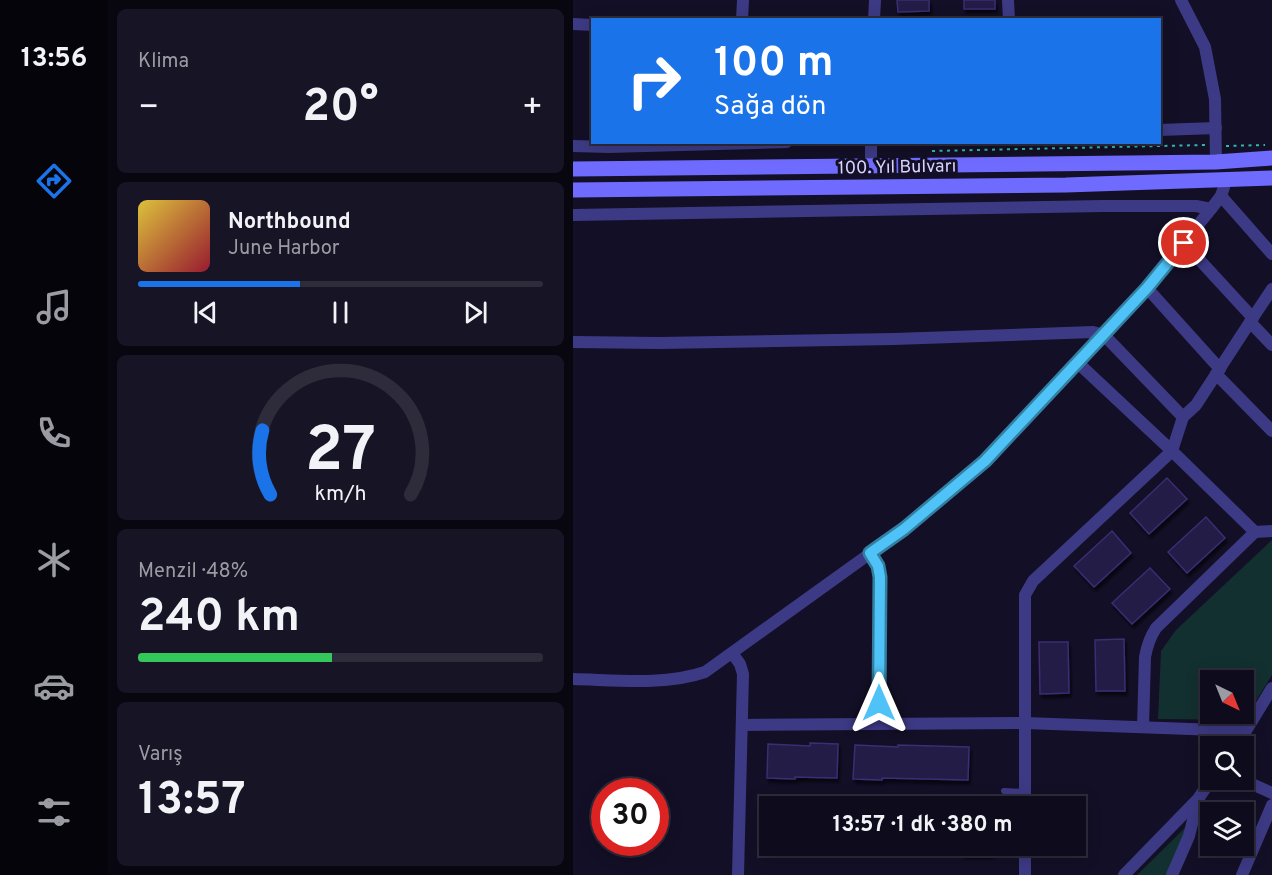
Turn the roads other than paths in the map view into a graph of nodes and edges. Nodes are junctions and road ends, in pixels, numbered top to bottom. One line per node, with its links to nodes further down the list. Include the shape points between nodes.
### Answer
1 (743, 0): 5 (street)
2 (875, 0): 6 (street)
3 (1008, 0): 7 (street)
4 (1181, 0): 10 (street, via 1205,47)
5 (742, 18)
6 (875, 18)
7 (1009, 18)
8 (573, 24): 9 (street)
9 (591, 25)
10 (1216, 128): 11 (street); 17 (street)
11 (1161, 130)
12 (668, 144): 14 (street)
13 (871, 144): 18 (street)
14 (609, 145): 15 (street); 19 (street)
15 (573, 146)
16 (1272, 158): 17 (main road, 100. Yıl Bulvarı)
17 (1216, 162): 18 (main road, 100. Yıl Bulvarı); 22 (main road)
18 (871, 166): 19 (main road, 100. Yıl Bulvarı)
19 (609, 168): 20 (main road, 100. Yıl Bulvarı)
20 (573, 169)
21 (1272, 178): 22 (main road, 100. Yıl Bulvarı)
22 (1221, 180): 23 (main road, 100. Yıl Bulvarı); 24 (street)
23 (573, 190)
24 (1221, 196): 25 (street); 28 (street)
25 (1211, 209): 26 (street, via 1115,206); 27 (street)
26 (573, 215)
27 (1184, 243): 29 (street); 31 (street)
28 (1272, 254)
29 (1147, 288): 32 (street); 36 (street)
30 (1272, 289): 31 (street)
31 (1251, 320): 34 (street); 36 (street)
32 (1104, 334): 33 (street); 35 (street); 37 (street)
33 (573, 342)
34 (1272, 345)
35 (1077, 362): 39 (street); 42 (street, via 985,461)
36 (1218, 371): 37 (street, via 1196,405); 38 (street)
37 (1183, 417): 39 (street)
38 (1272, 431)
39 (1172, 451): 41 (street); 46 (street, via 1033,581 1025,595)
40 (1272, 531): 41 (street)
41 (1255, 532): 49 (street, via 1152,634 1145,657)
42 (870, 553): 43 (street); 47 (street, via 880,577)
43 (732, 653): 44 (street, via 705,672 681,679); 48 (street, via 743,674)
44 (573, 680)
45 (1272, 688): 50 (street)
46 (1025, 723): 47 (street); 49 (street); 55 (street)
47 (879, 724): 48 (street)
48 (742, 725): 61 (street)
49 (1143, 727): 50 (street)
50 (1245, 730): 51 (street)
51 (1242, 736)
52 (1254, 785): 56 (street)
53 (1205, 790): 58 (street)
54 (1004, 791): 55 (lane)
55 (1025, 792): 57 (street)
56 (1272, 793)
57 (1025, 796)
58 (1198, 799): 63 (street); 64 (street, via 1189,836)
59 (1272, 805): 65 (street)
60 (1025, 856): 62 (street)
61 (738, 875)
62 (1025, 875)
63 (1124, 875)
64 (1172, 875)
65 (1242, 875)

